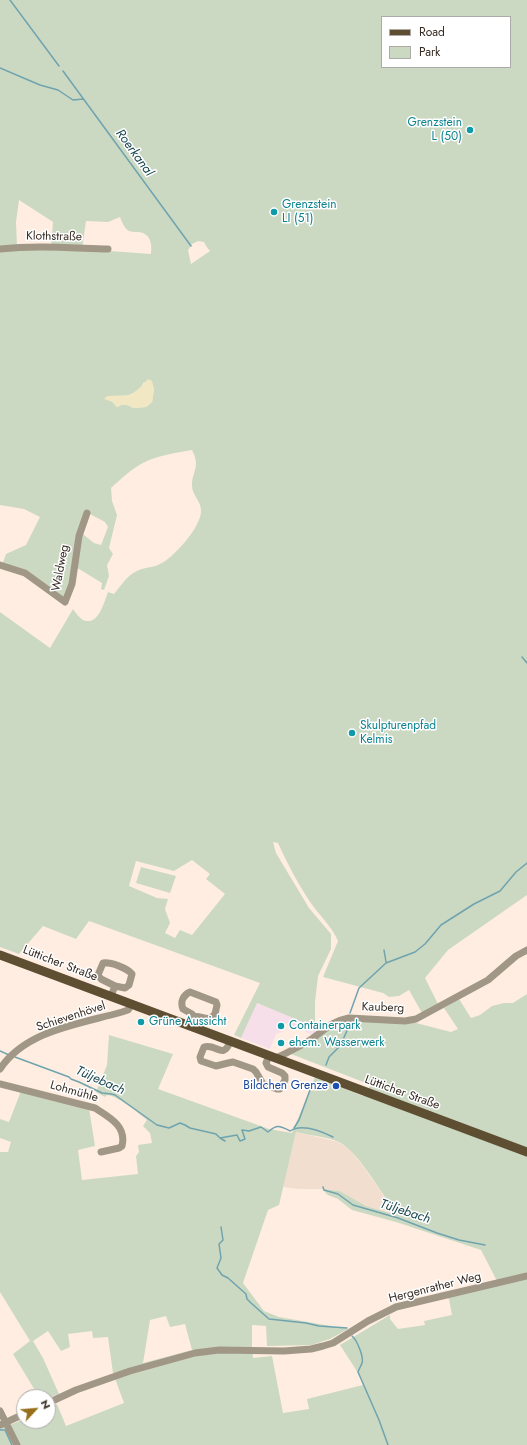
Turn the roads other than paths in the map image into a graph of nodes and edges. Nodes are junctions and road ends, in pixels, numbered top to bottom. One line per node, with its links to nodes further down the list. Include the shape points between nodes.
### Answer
1 (0, 249): 2 (street, Klothstraße, via 46,247)
2 (108, 250)
3 (87, 513): 4 (street, Waldweg, via 78,536 72,584 65,602 25,573)
4 (0, 565)
5 (527, 950): 13 (street, Kauberg, via 488,980 416,1019 341,1020 312,1039)
6 (0, 955): 8 (main road, Lütticher Straße)
7 (115, 986): 7 (street, Lütticher Straße, via 126,988 132,974 107,962 103,963 98,974 101,979); 8 (street)
8 (111, 996): 9 (main road, Lütticher Straße)
9 (132, 1004): 11 (main road, Lütticher Straße); 14 (street, Schievenhövel, via 128,1010 40,1037 22,1046)
10 (194, 1017): 10 (street, via 183,1010 181,1005 186,994 190,992 216,1002 215,1014 211,1018); 11 (street)
11 (190, 1026): 12 (main road, Lütticher Straße)
12 (230, 1042): 13 (main road, Lütticher Straße); 13 (street, via 222,1051 204,1046 201,1060 216,1066 233,1062 253,1069 263,1084 280,1089 285,1076 268,1067 266,1063)
13 (273, 1057): 17 (main road, Lütticher Straße)
14 (0, 1069)
15 (0, 1084): 16 (street, Lohmühle, via 95,1108 108,1116 121,1128 124,1138 119,1148)
16 (101, 1152)
17 (527, 1152)
18 (527, 1276): 19 (street, Hergenrather Weg, via 396,1307 333,1343 311,1349 218,1350 195,1353 130,1371)
19 (56, 1399)
20 (0, 1411): 22 (street)
21 (16, 1417): 22 (street)
22 (3, 1423): 23 (street)
23 (17, 1445)

